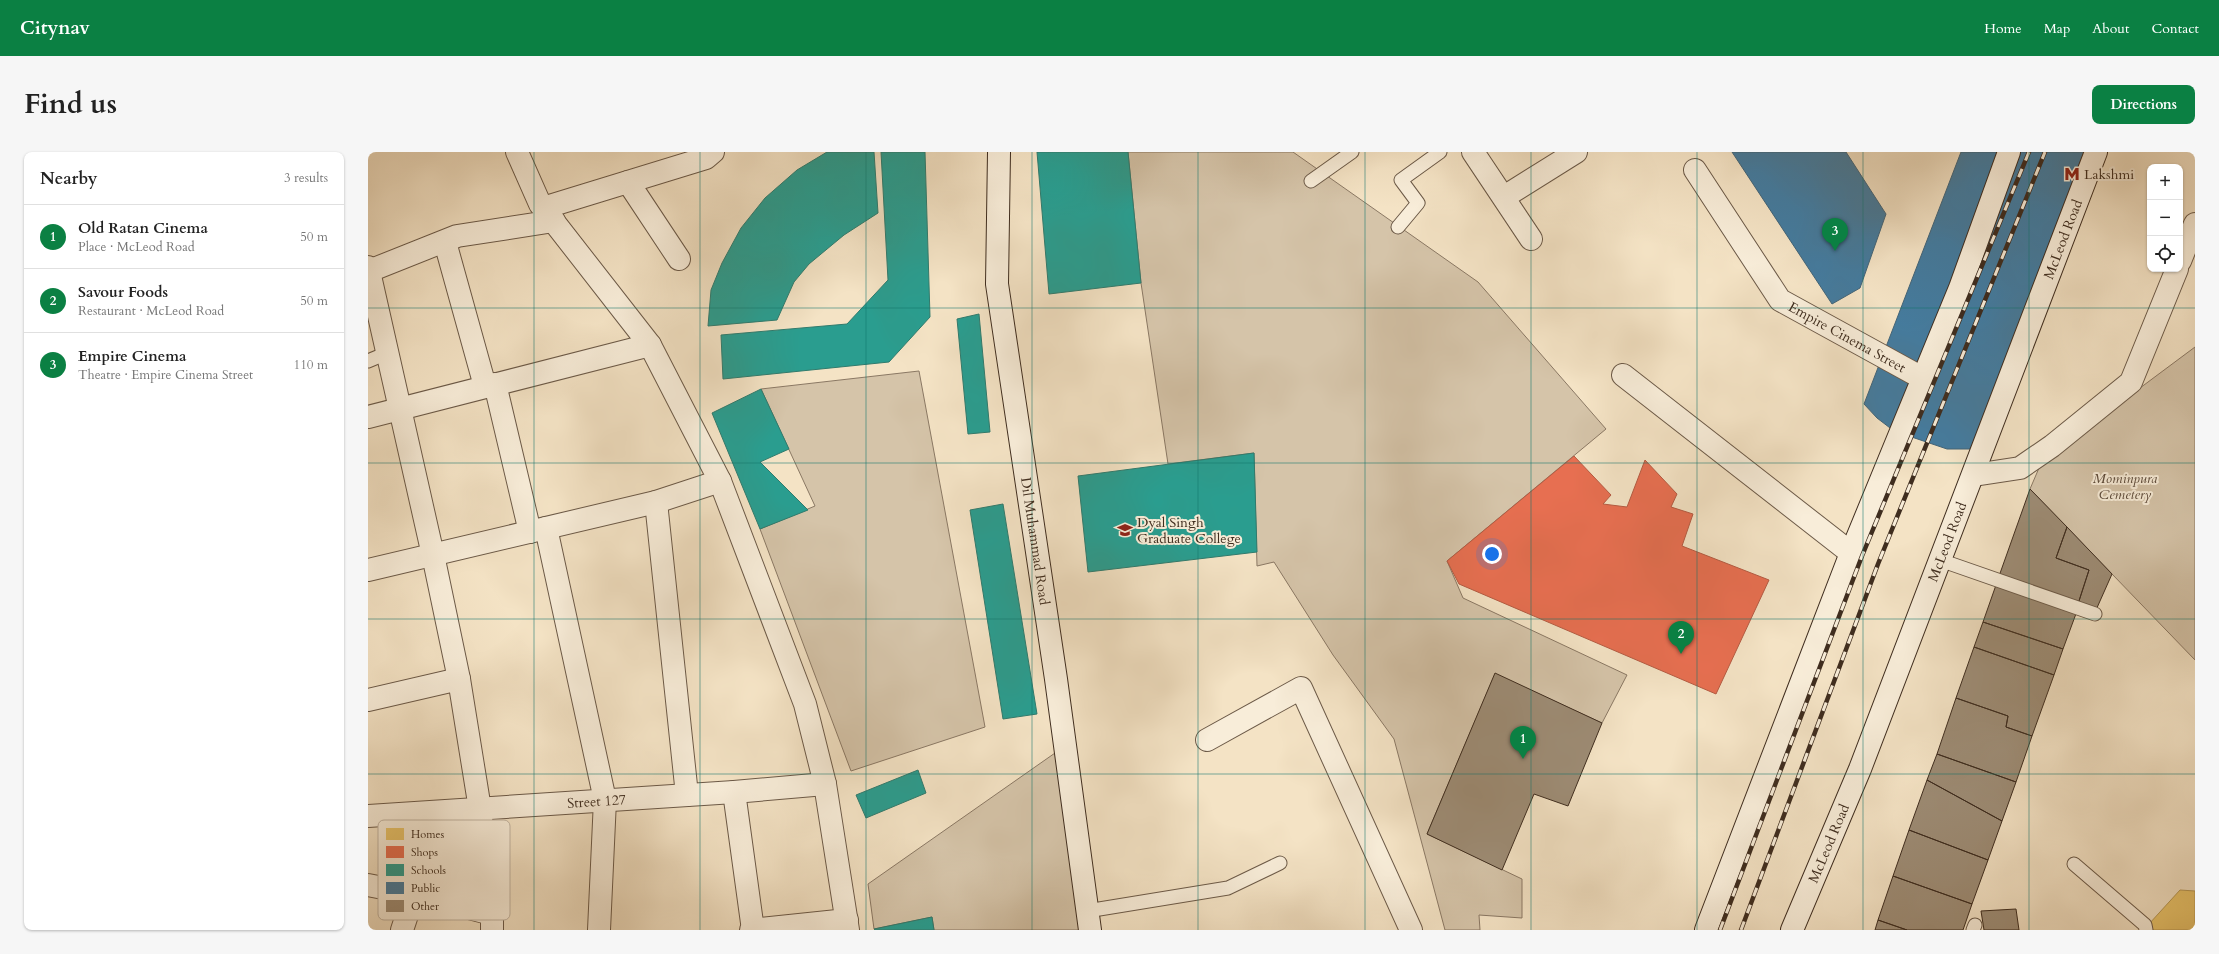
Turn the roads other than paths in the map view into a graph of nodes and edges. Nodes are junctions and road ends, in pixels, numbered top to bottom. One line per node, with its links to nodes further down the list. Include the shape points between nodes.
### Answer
1 (517, 152): 14 (street)
2 (712, 152): 12 (street, via 706,158)
3 (998, 152): 54 (street, Dil Muhammad Road, via 997,284 1055,671)
4 (1352, 152): 11 (lane)
5 (1440, 152): 16 (lane, via 1401,180 1418,203)
6 (1472, 152): 13 (street)
7 (1576, 152): 13 (street)
8 (2009, 152): 26 (street)
9 (2096, 152): 30 (street, McLeod Road)
10 (1695, 170): 26 (street, Empire Cinema Street, via 1780,300)
11 (1311, 181)
12 (628, 182): 14 (street); 20 (street)
13 (1504, 197): 17 (street)
14 (548, 215): 18 (street, via 457,236); 23 (street)
15 (2195, 224): 19 (street)
16 (1398, 227)
17 (1531, 239)
18 (445, 242): 21 (street); 27 (street)
19 (2183, 254)
20 (679, 259)
21 (369, 269): 24 (street)
22 (2176, 272): 30 (street, via 2131,382 2052,446 2020,468)
23 (650, 344): 27 (street); 31 (street)
24 (378, 357): 28 (street)
25 (1623, 375): 34 (street)
26 (1924, 379): 34 (street)
27 (490, 385): 28 (street); 33 (street)
28 (400, 408): 29 (street); 35 (street)
29 (368, 418)
30 (1974, 475): 36 (street, McLeod Road)
31 (720, 481): 32 (street); 42 (street, via 805,704)
32 (656, 502): 33 (street); 44 (street)
33 (538, 530): 35 (street); 45 (street)
34 (1851, 553): 61 (street)
35 (433, 555): 37 (street); 39 (street)
36 (1940, 560): 38 (lane); 56 (street, McLeod Road)
37 (368, 570)
38 (2095, 614)
39 (459, 679): 40 (street); 46 (street)
40 (368, 700)
41 (1207, 740): 60 (street, via 1301,688)
42 (825, 784): 43 (street, Street 127); 55 (street)
43 (734, 792): 44 (street, Street 127); 59 (street)
44 (687, 795): 45 (street, Street 127)
45 (604, 800): 46 (street, Street 127); 58 (street)
46 (480, 809): 47 (street, Street 127); 48 (street)
47 (368, 816)
48 (481, 820)
49 (1280, 863): 54 (lane, via 1228,888)
50 (2074, 864): 62 (lane, via 2145,925)
51 (368, 885): 52 (street)
52 (378, 887)
53 (405, 920): 57 (street)
54 (1088, 920)
55 (847, 925): 59 (street)
56 (1797, 926)
57 (402, 930)
58 (599, 930)
59 (752, 930)
60 (1411, 930)
61 (1706, 930)
62 (2146, 930)

